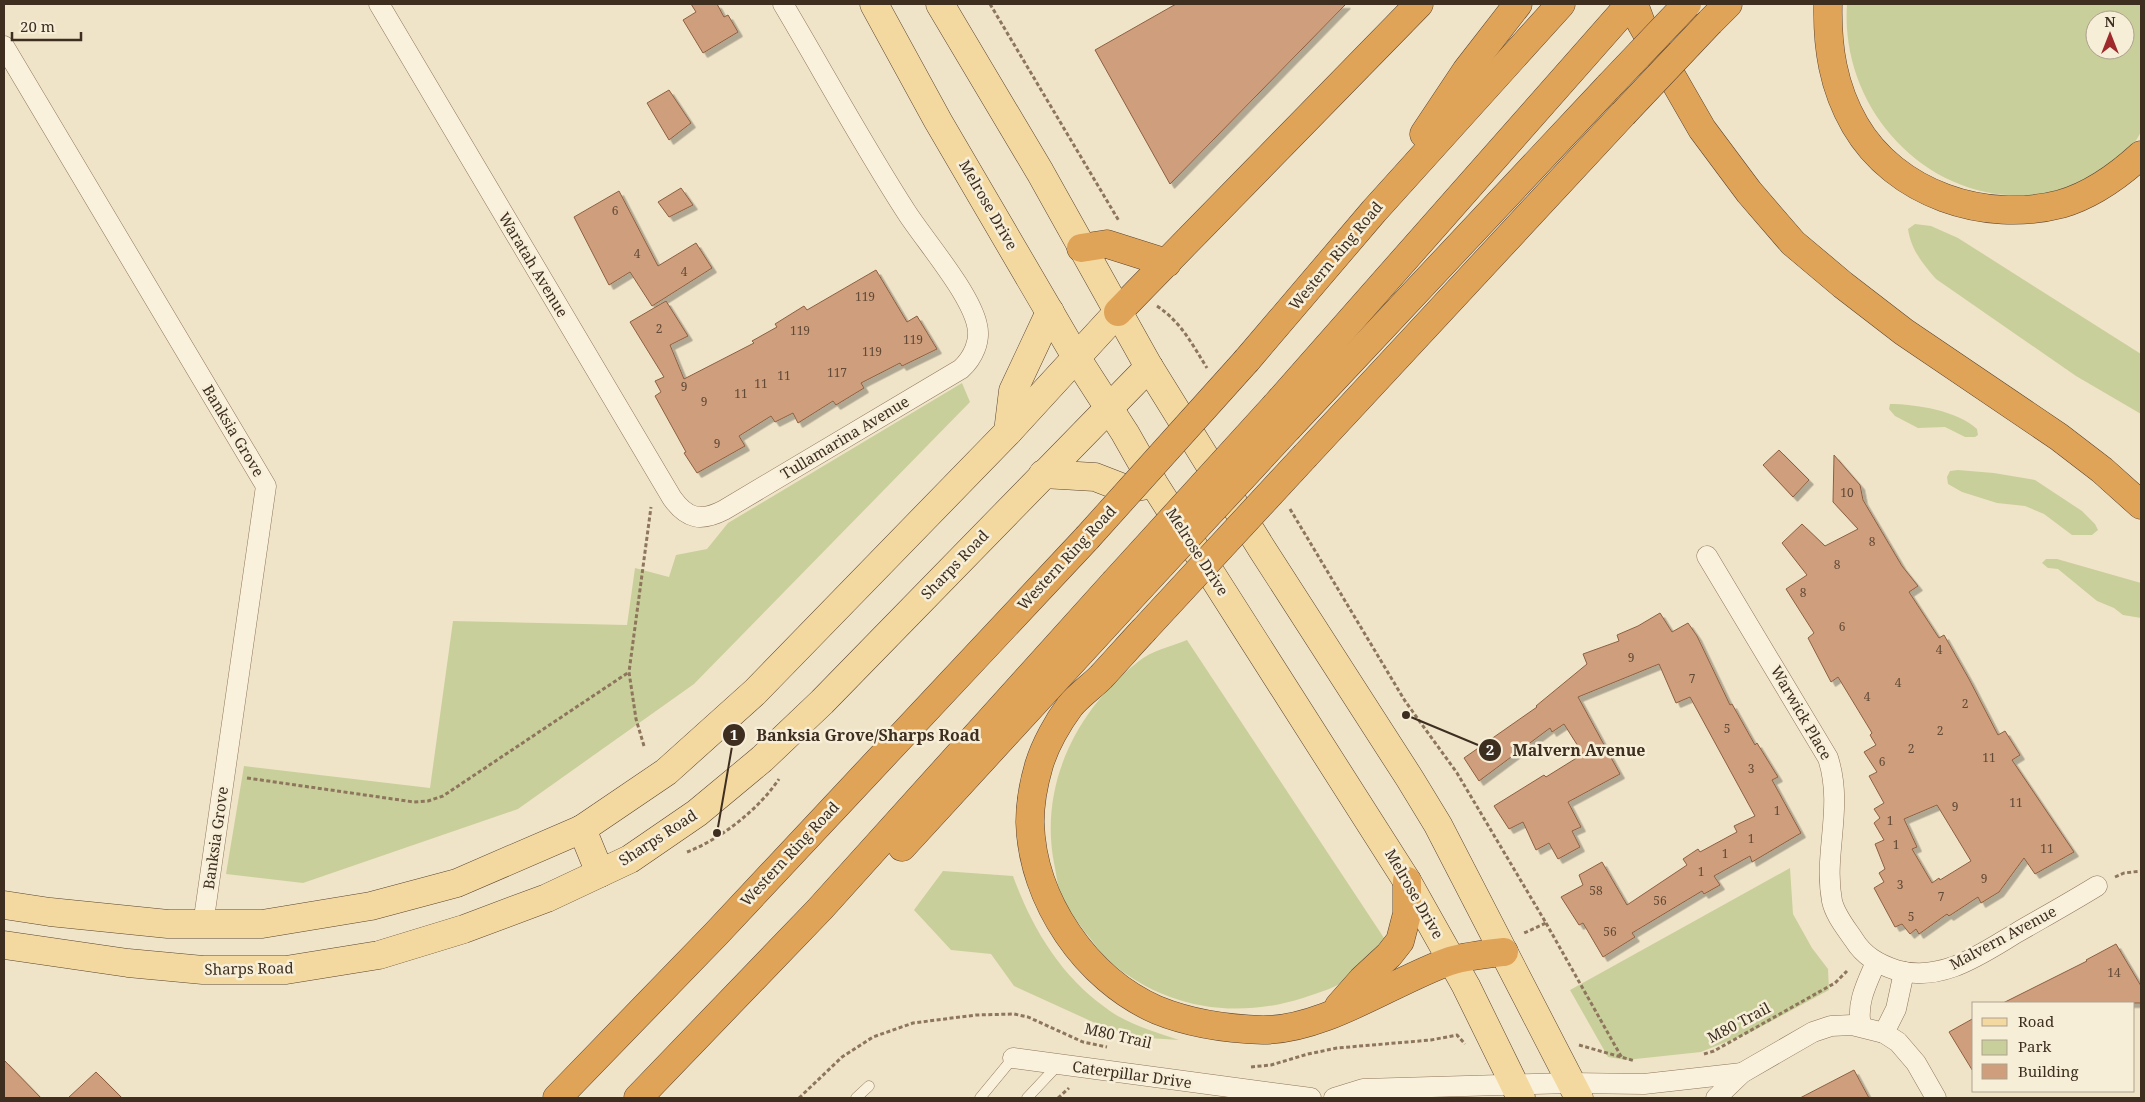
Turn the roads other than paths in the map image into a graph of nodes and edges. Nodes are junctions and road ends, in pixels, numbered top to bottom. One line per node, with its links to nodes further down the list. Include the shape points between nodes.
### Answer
1 (379, 4): 28 (street, Waratah Avenue, via 672,498 679,508)
2 (783, 4): 28 (street, Tullamarina Avenue, via 907,213 968,303 977,325 977,338 973,354 961,369 724,510 706,518)
3 (874, 4): 18 (main road, Melrose Drive)
4 (940, 4): 16 (main road)
5 (1419, 4): 17 (highway)
6 (1518, 4): 15 (highway, via 1466,71)
7 (1561, 4): 15 (highway, Western Ring Road)
8 (1630, 4): 23 (highway, via 1591,46)
9 (1634, 4): 27 (highway, via 1641,23 1702,129 1749,192 1794,243 1843,286 1904,332 2059,437)
10 (1687, 4): 23 (highway, bridge)
11 (1828, 4): 14 (highway, via 1828,43 1832,66 1855,126 1868,144 1897,172 1934,194 1976,207 1999,210 2042,208 2091,192 2109,182)
12 (1719, 13): 41 (highway, bridge, via 1071,705 1039,763 1030,821 1040,879 1056,914 1096,968 1126,993 1157,1010 1199,1022 1265,1030 1296,1025)
13 (4, 46): 35 (street, Banksia Grove, via 266,486)
14 (2141, 155)
15 (1374, 211): 51 (highway, Western Ring Road, bridge, via 1247,360 1087,538 716,934)
16 (1082, 248): 17 (highway, via 1107,244); 19 (main road)
17 (1167, 263): 19 (highway)
18 (1050, 312): 20 (main road, Melrose Drive); 24 (main road, via 1013,391)
19 (1118, 312): 20 (main road); 21 (main road)
20 (1076, 357): 22 (main road, Melrose Drive); 24 (main road)
21 (1149, 367): 22 (main road, Sharps Road); 37 (main road, via 1410,779)
22 (1109, 408): 25 (main road, Sharps Road); 26 (main road, Melrose Drive)
23 (1282, 416): 52 (highway, bridge, via 1120,593)
24 (1008, 432): 30 (main road, via 726,720 666,772)
25 (1043, 474): 26 (main road, via 1095,477 1126,489); 31 (main road, Sharps Road, via 822,702 762,759 697,813 630,859)
26 (1154, 484): 32 (main road, Melrose Drive)
27 (2141, 504)
28 (696, 517)
29 (1708, 556): 38 (street, Warwick Place, via 1828,758 1835,786 1832,903 1838,916)
30 (582, 829): 31 (main road); 35 (main road, via 457,883 371,906 262,924)
31 (600, 873): 36 (main road, Sharps Road, via 547,898 464,929 379,955 286,970 203,970)
32 (1407, 880): 39 (main road, Melrose Drive); 41 (highway, via 1407,914 1400,941)
33 (2097, 886): 40 (street, Malvern Avenue, via 1962,963 1934,973)
34 (4, 905): 35 (main road, via 134,922)
35 (204, 925)
36 (4, 945)
37 (1504, 952): 39 (highway); 48 (main road)
38 (1870, 957): 40 (street, Malvern Avenue); 42 (street, via 1860,1002)
39 (1452, 961): 41 (highway); 49 (main road, Melrose Drive)
40 (1904, 972): 43 (street, via 1896,1009)
41 (1333, 1013)
42 (1861, 1026): 43 (street); 46 (street, via 1839,1025 1822,1029)
43 (1884, 1033): 59 (street, via 1910,1055)
44 (1013, 1058): 45 (street, Caterpillar Drive); 54 (lane)
45 (1058, 1065): 55 (lane); 56 (street, Caterpillar Drive)
46 (1742, 1073): 48 (street); 58 (street)
47 (869, 1086): 50 (lane)
48 (1575, 1091): 49 (street)
49 (1518, 1092): 57 (street, via 1363,1089)
50 (857, 1097): 53 (lane)
51 (557, 1098)
52 (638, 1098)
53 (870, 1098)
54 (980, 1098)
55 (1027, 1098)
56 (1311, 1098)
57 (1334, 1098)
58 (1716, 1098)
59 (1936, 1098)

